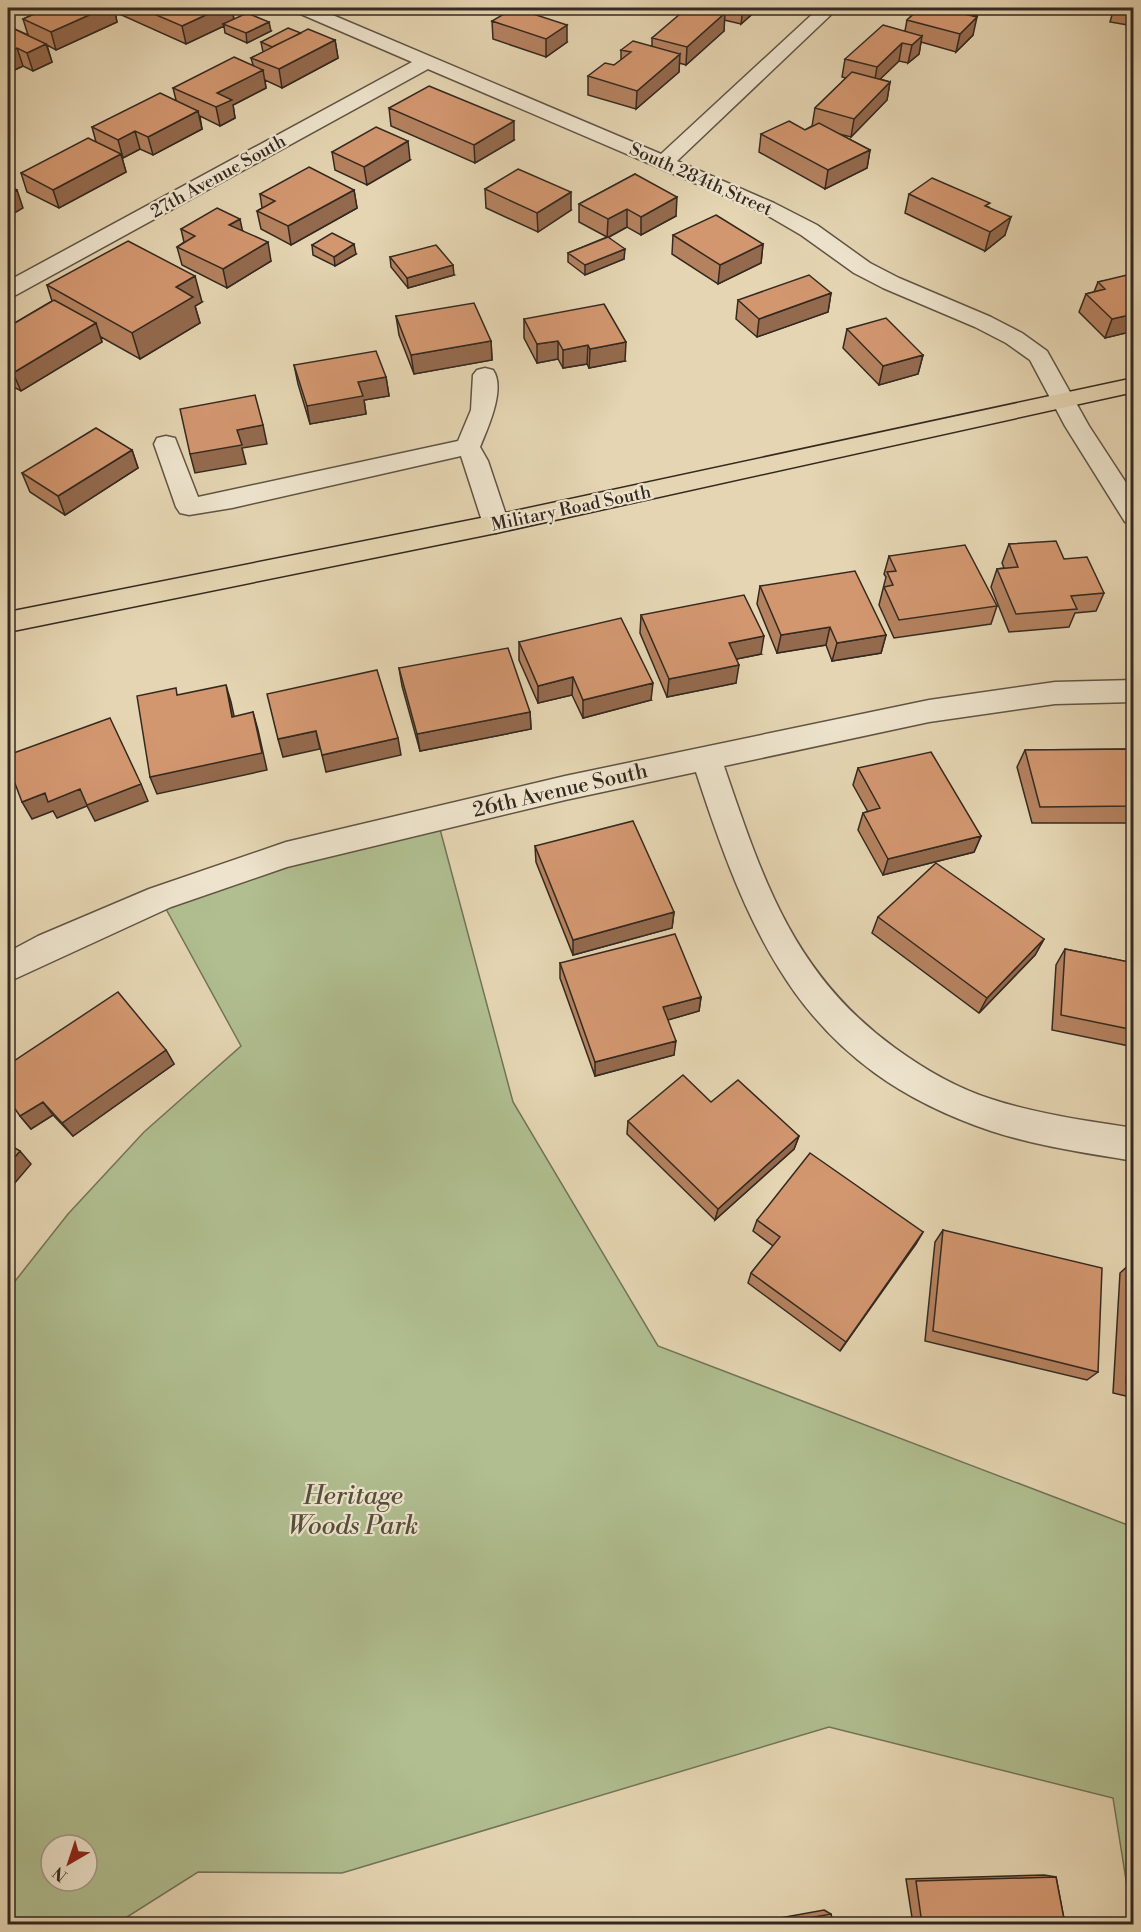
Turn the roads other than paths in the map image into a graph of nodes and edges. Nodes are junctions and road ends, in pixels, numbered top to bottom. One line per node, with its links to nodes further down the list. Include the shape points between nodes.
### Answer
1 (302, 8): 3 (street, South 284th Street)
2 (829, 8): 4 (street)
3 (428, 61): 4 (street, South 284th Street); 5 (street, 27th Avenue South)
4 (665, 161): 8 (street, South 284th Street, via 767,207 891,283 1014,338 1039,356)
5 (8, 290)
6 (485, 375): 10 (street, via 483,410)
7 (1134, 386): 8 (main road, Military Road South)
8 (1063, 401): 11 (street, South 284th Street); 12 (main road, Military Road South)
9 (166, 444): 10 (street, via 189,507)
10 (468, 447): 12 (street)
11 (1134, 516)
12 (496, 524): 13 (main road, Military Road South)
13 (8, 622)
14 (1134, 691): 15 (street, 26th Avenue South, via 1055,693 929,711)
15 (707, 758): 16 (street, 26th Avenue South, via 286,855 160,898); 17 (street, via 759,902 814,995 847,1030 915,1080 989,1114)
16 (8, 968)
17 (1134, 1145)

